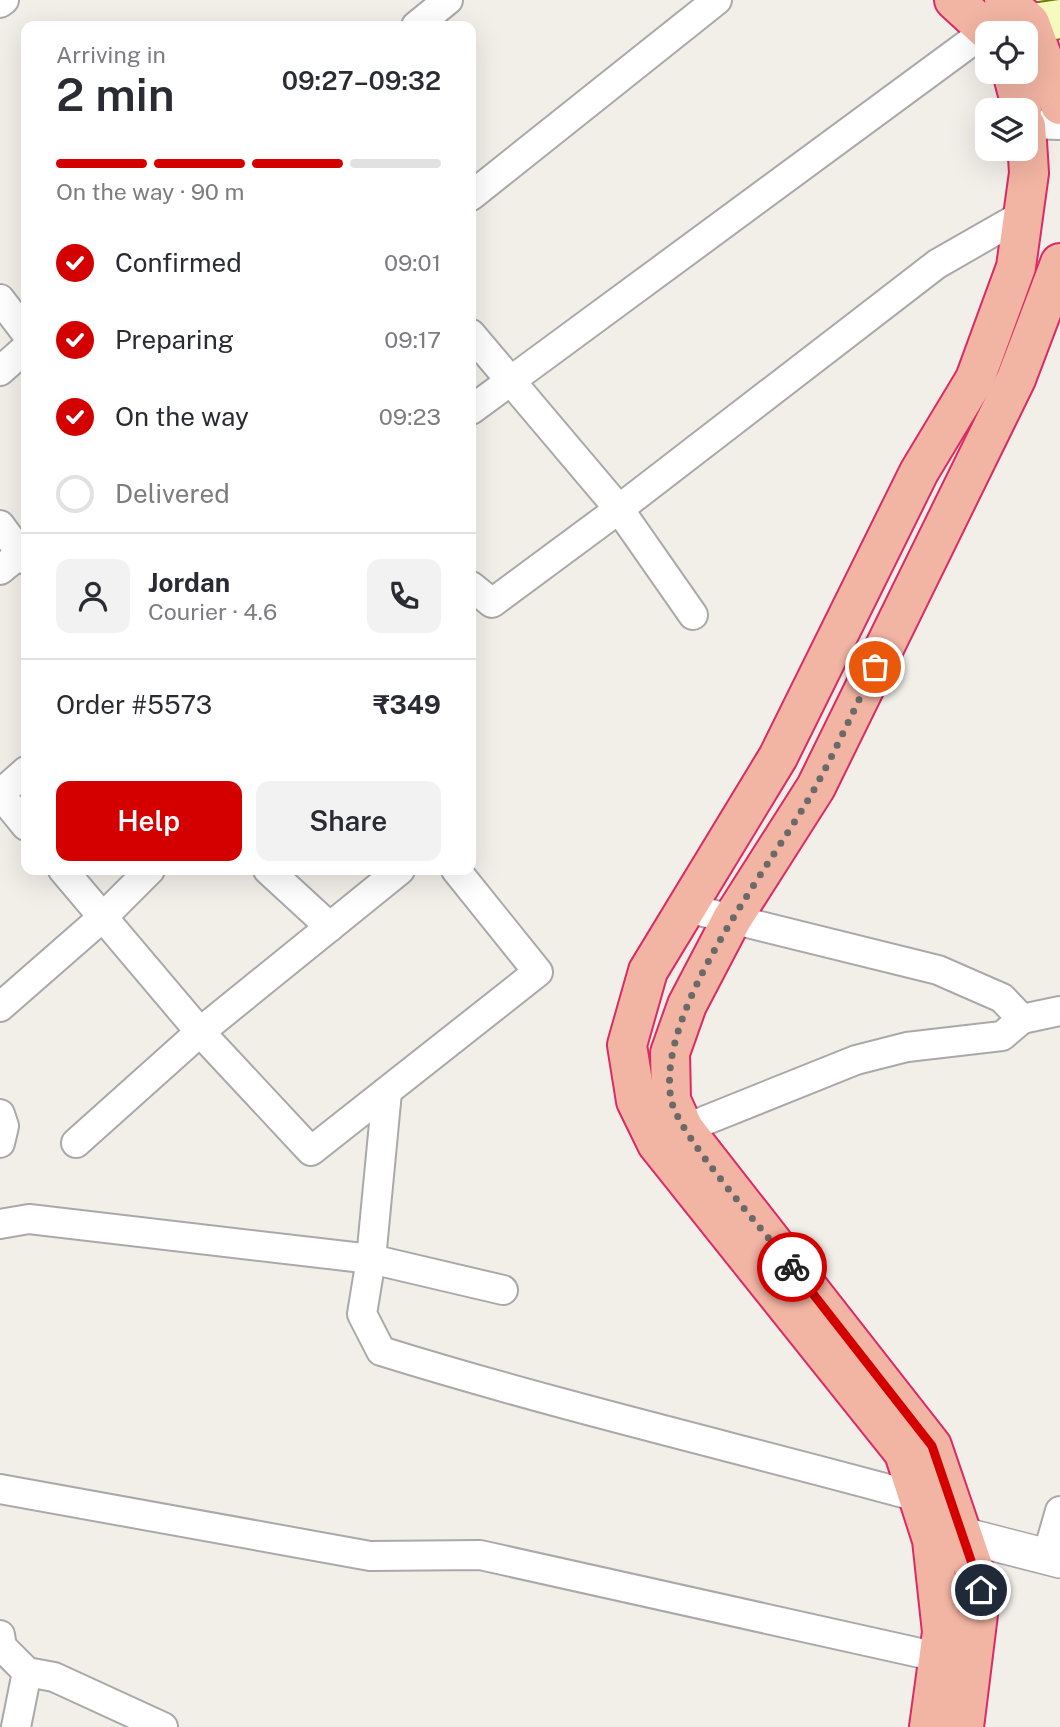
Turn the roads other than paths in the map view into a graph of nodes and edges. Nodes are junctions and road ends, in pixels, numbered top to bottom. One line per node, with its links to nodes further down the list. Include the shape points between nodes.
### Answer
1 (448, 0): 4 (street)
2 (717, 0): 12 (street)
3 (954, 0): 5 (highway)
4 (422, 21)
5 (1014, 21)
6 (975, 49): 20 (street)
7 (1038, 65): 8 (highway)
8 (1060, 105)
9 (1038, 125): 10 (street)
10 (1060, 125)
11 (1028, 161): 13 (highway)
12 (476, 192)
13 (1026, 213): 22 (street, via 936,264); 34 (highway, via 1016,267 975,379 919,472 778,757)
14 (1060, 263): 36 (highway, via 1016,379 816,787)
15 (0, 299): 16 (street)
16 (21, 326)
17 (476, 340): 20 (street)
18 (21, 352): 19 (street)
19 (0, 371)
20 (510, 381): 21 (street); 22 (street)
21 (476, 406)
22 (619, 509): 25 (street, via 492,603); 26 (street)
23 (0, 525): 24 (street)
24 (18, 558)
25 (476, 590)
26 (693, 615)
27 (21, 775): 28 (street, via 0,794)
28 (21, 819)
29 (67, 875): 35 (street)
30 (145, 875): 35 (street)
31 (273, 875): 37 (street)
32 (394, 875): 37 (street)
33 (460, 875): 42 (street, via 538,972)
34 (687, 908): 36 (street); 44 (highway, via 648,971 627,1045 636,1101)
35 (103, 917): 38 (street); 41 (street)
36 (732, 919): 40 (street, via 938,970 1002,998); 44 (highway, via 687,1005 670,1053)
37 (330, 927): 41 (street)
38 (0, 1007)
39 (1060, 1011): 40 (street)
40 (1023, 1020): 44 (street, via 1002,1035 907,1047 856,1060)
41 (200, 1032): 42 (street, via 311,1151); 46 (street)
42 (387, 1092): 48 (street)
43 (0, 1114): 45 (street, via 4,1126)
44 (670, 1137): 51 (highway, via 904,1453); 53 (highway, via 932,1446)
45 (0, 1143)
46 (76, 1143)
47 (0, 1224): 48 (street, via 29,1219)
48 (371, 1259): 49 (street); 51 (street, via 362,1314 381,1351 504,1389)
49 (503, 1290)
50 (0, 1489): 56 (street, via 370,1556 480,1555)
51 (918, 1497): 56 (highway, via 932,1540 942,1632)
52 (1060, 1511): 54 (street)
53 (962, 1535): 54 (street); 61 (highway, via 981,1590)
54 (1054, 1558)
55 (0, 1635): 57 (street, via 2,1647)
56 (939, 1657): 60 (highway)
57 (27, 1672): 58 (street); 59 (street, via 54,1676)
58 (16, 1727)
59 (163, 1727)
60 (929, 1727)
61 (964, 1727)

